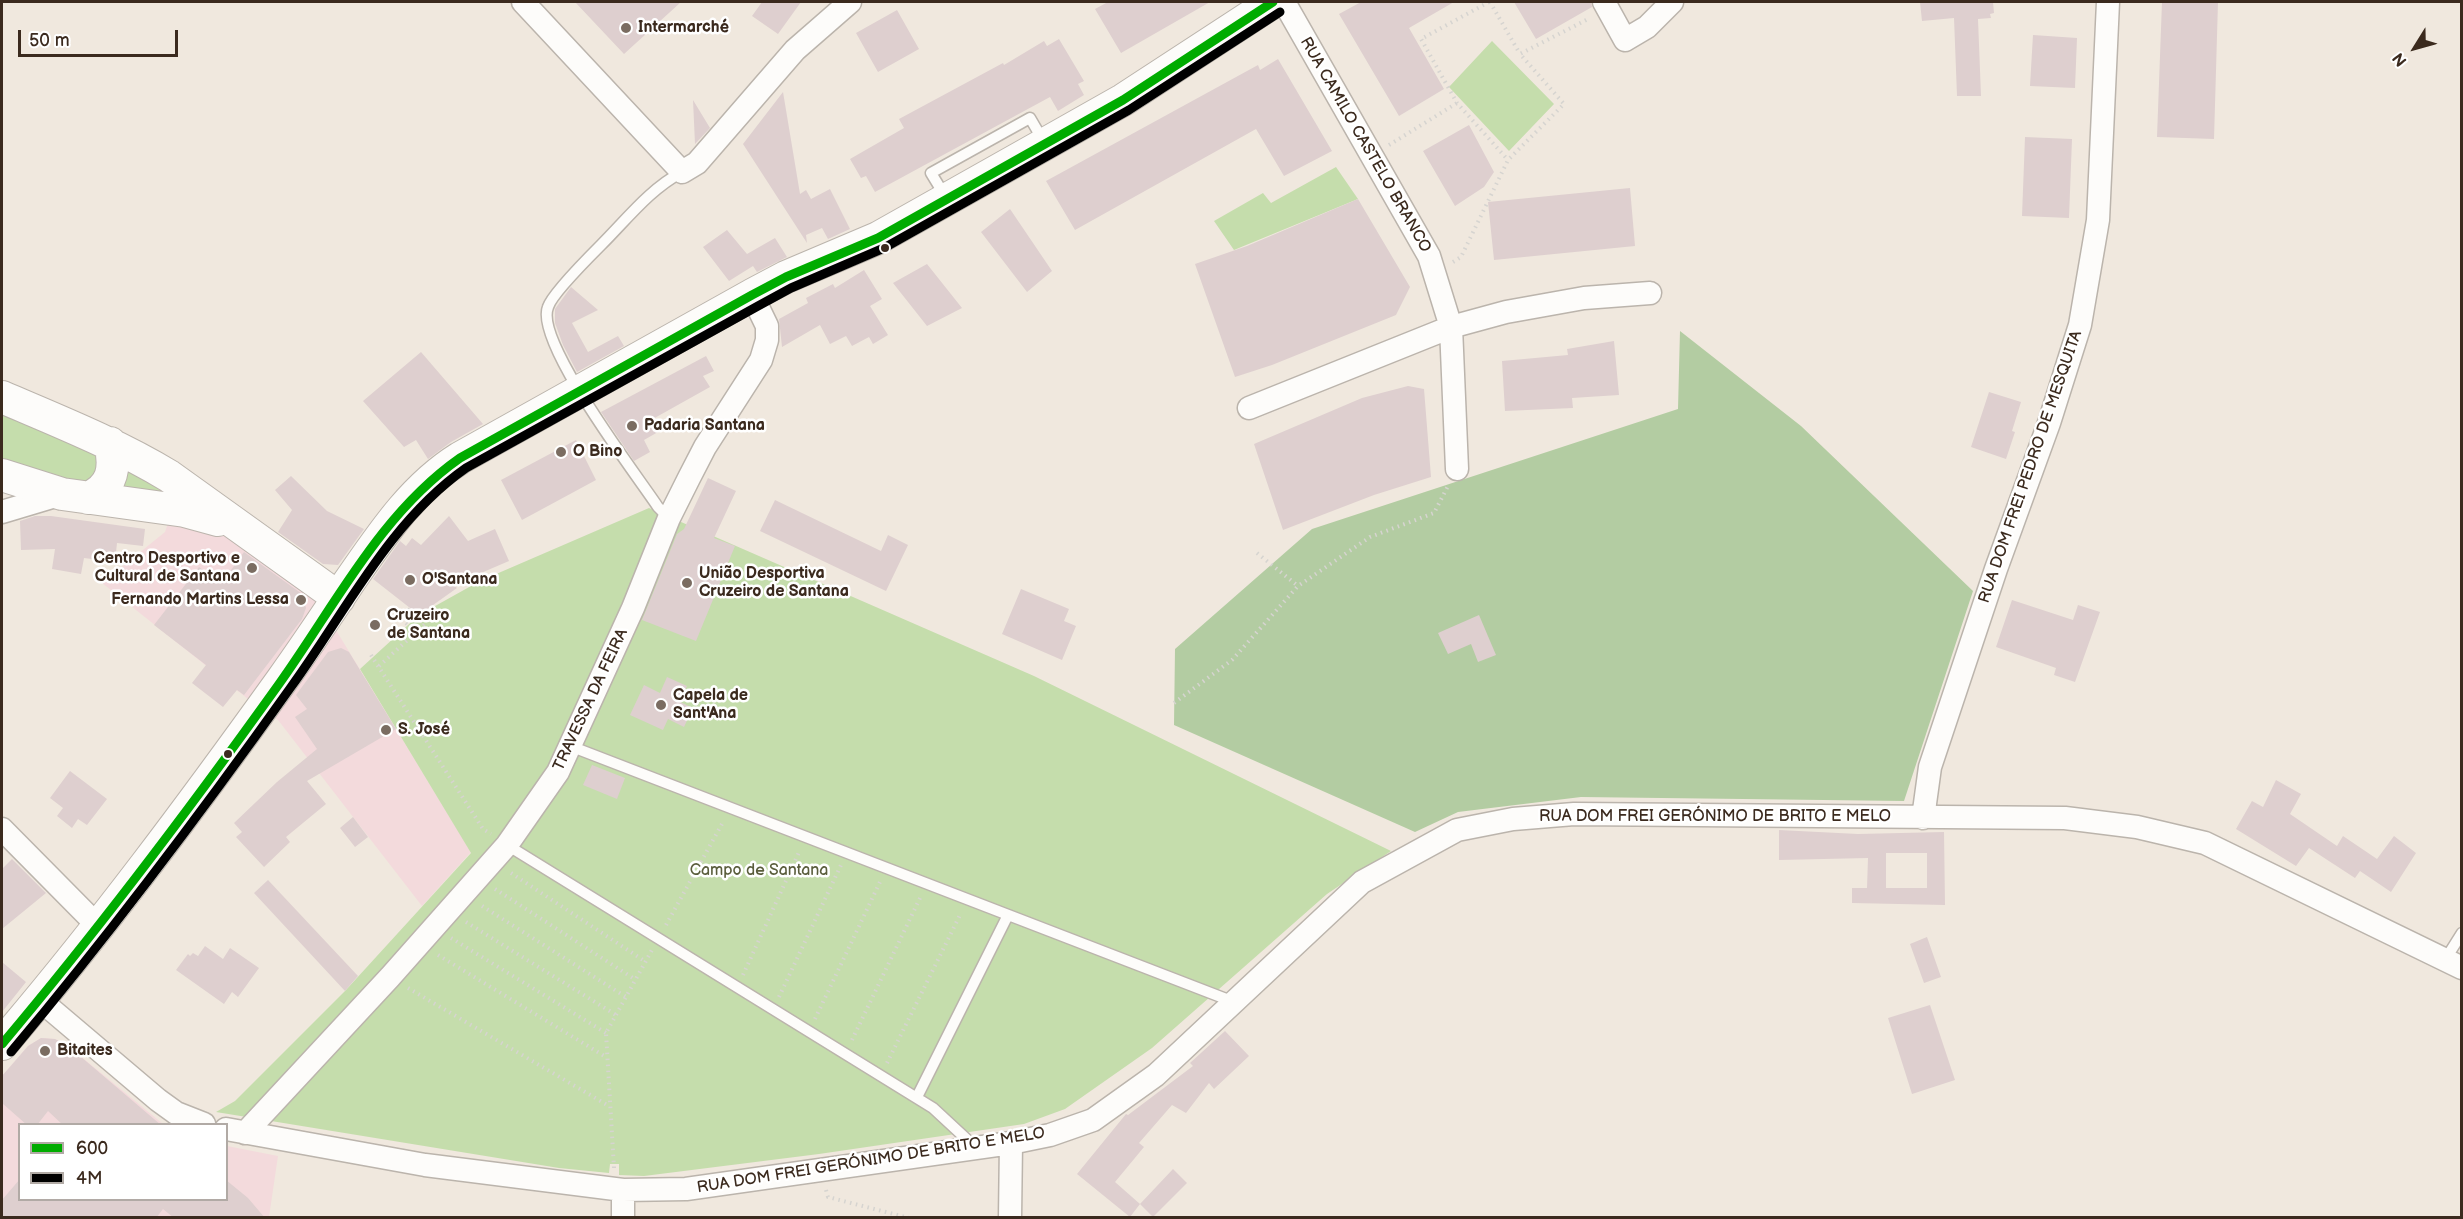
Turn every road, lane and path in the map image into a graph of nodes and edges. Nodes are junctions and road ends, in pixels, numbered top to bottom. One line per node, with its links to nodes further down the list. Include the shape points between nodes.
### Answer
1 (523, 2): 13 (street)
2 (850, 2): 13 (street, via 795,50 697,163)
3 (1273, 2): 16 (main road, via 1123,100 1045,144 878,237)
4 (1284, 2): 11 (street, RUA CAMILO CASTELO BRANCO)
5 (1489, 2): 9 (path); 10 (path, via 1421,39)
6 (1672, 2): 8 (street, via 1647,27 1625,40)
7 (2108, 2): 40 (street, RUA DOM FREI PEDRO DE MESQUITA, via 2098,220 2080,325 1930,767)
8 (1606, 5): 9 (path)
9 (1520, 54): 12 (path, via 1564,104)
10 (1457, 103): 11 (path); 12 (path)
11 (1371, 156): 14 (street, RUA CAMILO CASTELO BRANCO, via 1429,256)
12 (1508, 160): 14 (path, via 1461,256)
13 (682, 172): 18 (lane, via 661,183 584,262 548,306 546,316 556,348)
14 (1435, 274): 17 (street, RUA CAMILO CASTELO BRANCO)
15 (1650, 293): 17 (street, via 1584,298)
16 (752, 295): 18 (main road); 27 (street, TRAVESSA DA FEIRA, via 767,327 761,360 705,447)
17 (1451, 327): 20 (street); 22 (street, RUA CAMILO CASTELO BRANCO)
18 (579, 393): 27 (lane); 31 (main road, via 460,458 428,480 384,532)
19 (2, 397): 21 (main road)
20 (1249, 408)
21 (110, 444): 24 (main road, via 113,474 102,490); 28 (main road, via 169,476)
22 (1457, 469): 30 (path, via 1434,513 1370,537)
23 (2, 475): 24 (main road); 25 (street, via 6,497)
24 (75, 496): 26 (street); 28 (main road, via 184,511 219,520)
25 (2, 504)
26 (2, 512)
27 (669, 518): 38 (street, TRAVESSA DA FEIRA)
28 (254, 537): 31 (main road)
29 (1257, 553): 30 (path)
30 (1298, 586): 37 (path, via 1232,660)
31 (339, 598): 49 (main road)
32 (406, 608): 34 (path, via 425,624)
33 (406, 623): 34 (path)
34 (416, 632): 36 (path)
35 (371, 655): 36 (path)
36 (379, 666): 46 (path, via 483,829)
37 (1174, 703)
38 (570, 746): 39 (lane); 46 (street, TRAVESSA DA FEIRA, via 558,772)
39 (731, 807): 42 (lane); 51 (path)
40 (1923, 818): 53 (street, RUA DOM FREI GERÓNIMO DE BRITO E MELO, via 2065,818 2137,827 2205,843); 59 (street, RUA DOM FREI GERÓNIMO DE BRITO E MELO, via 1574,814 1513,819 1457,830 1362,882)
41 (2, 829): 49 (street)
42 (805, 838): 43 (lane); 56 (path)
43 (846, 853): 44 (lane); 60 (path)
44 (886, 868): 45 (lane); 62 (path)
45 (927, 884): 47 (lane); 65 (path)
46 (463, 894): 51 (lane); 52 (path); 54 (street, TRAVESSA DA FEIRA); 55 (path); 57 (path); 61 (path); 63 (path); 66 (path)
47 (968, 899): 48 (lane); 67 (path)
48 (1008, 915): 59 (lane); 68 (lane)
49 (98, 925): 58 (main road)
50 (2462, 933): 53 (lane)
51 (659, 937): 52 (path); 56 (lane)
52 (646, 962): 55 (path)
53 (2453, 964)
54 (390, 977): 69 (path); 71 (street, TRAVESSA DA FEIRA)
55 (636, 980): 57 (path)
56 (738, 986): 60 (lane)
57 (626, 997): 61 (path)
58 (40, 999): 64 (main road); 70 (street, via 158,1100)
59 (1234, 1002): 72 (street, RUA DOM FREI GERÓNIMO DE BRITO E MELO, via 1156,1074 1094,1120)
60 (774, 1008): 62 (lane)
61 (616, 1015): 63 (path)
62 (810, 1031): 65 (lane)
63 (606, 1033): 66 (path)
64 (2, 1044)
65 (845, 1053): 67 (lane)
66 (607, 1057): 69 (path)
67 (881, 1075): 68 (lane)
68 (917, 1097): 73 (lane)
69 (609, 1106): 74 (path)
70 (199, 1123)
71 (236, 1131): 76 (street, RUA DOM FREI GERÓNIMO DE BRITO E MELO, via 425,1165)
72 (1011, 1143): 73 (street, RUA DOM FREI GERÓNIMO DE BRITO E MELO); 79 (street)
73 (975, 1147): 75 (street, RUA DOM FREI GERÓNIMO DE BRITO E MELO)
74 (614, 1164)
75 (820, 1169): 76 (street, RUA DOM FREI GERÓNIMO DE BRITO E MELO, via 687,1189); 78 (path, via 828,1197)
76 (623, 1190): 77 (street)
77 (623, 1218)
78 (909, 1218)
79 (1010, 1218)

